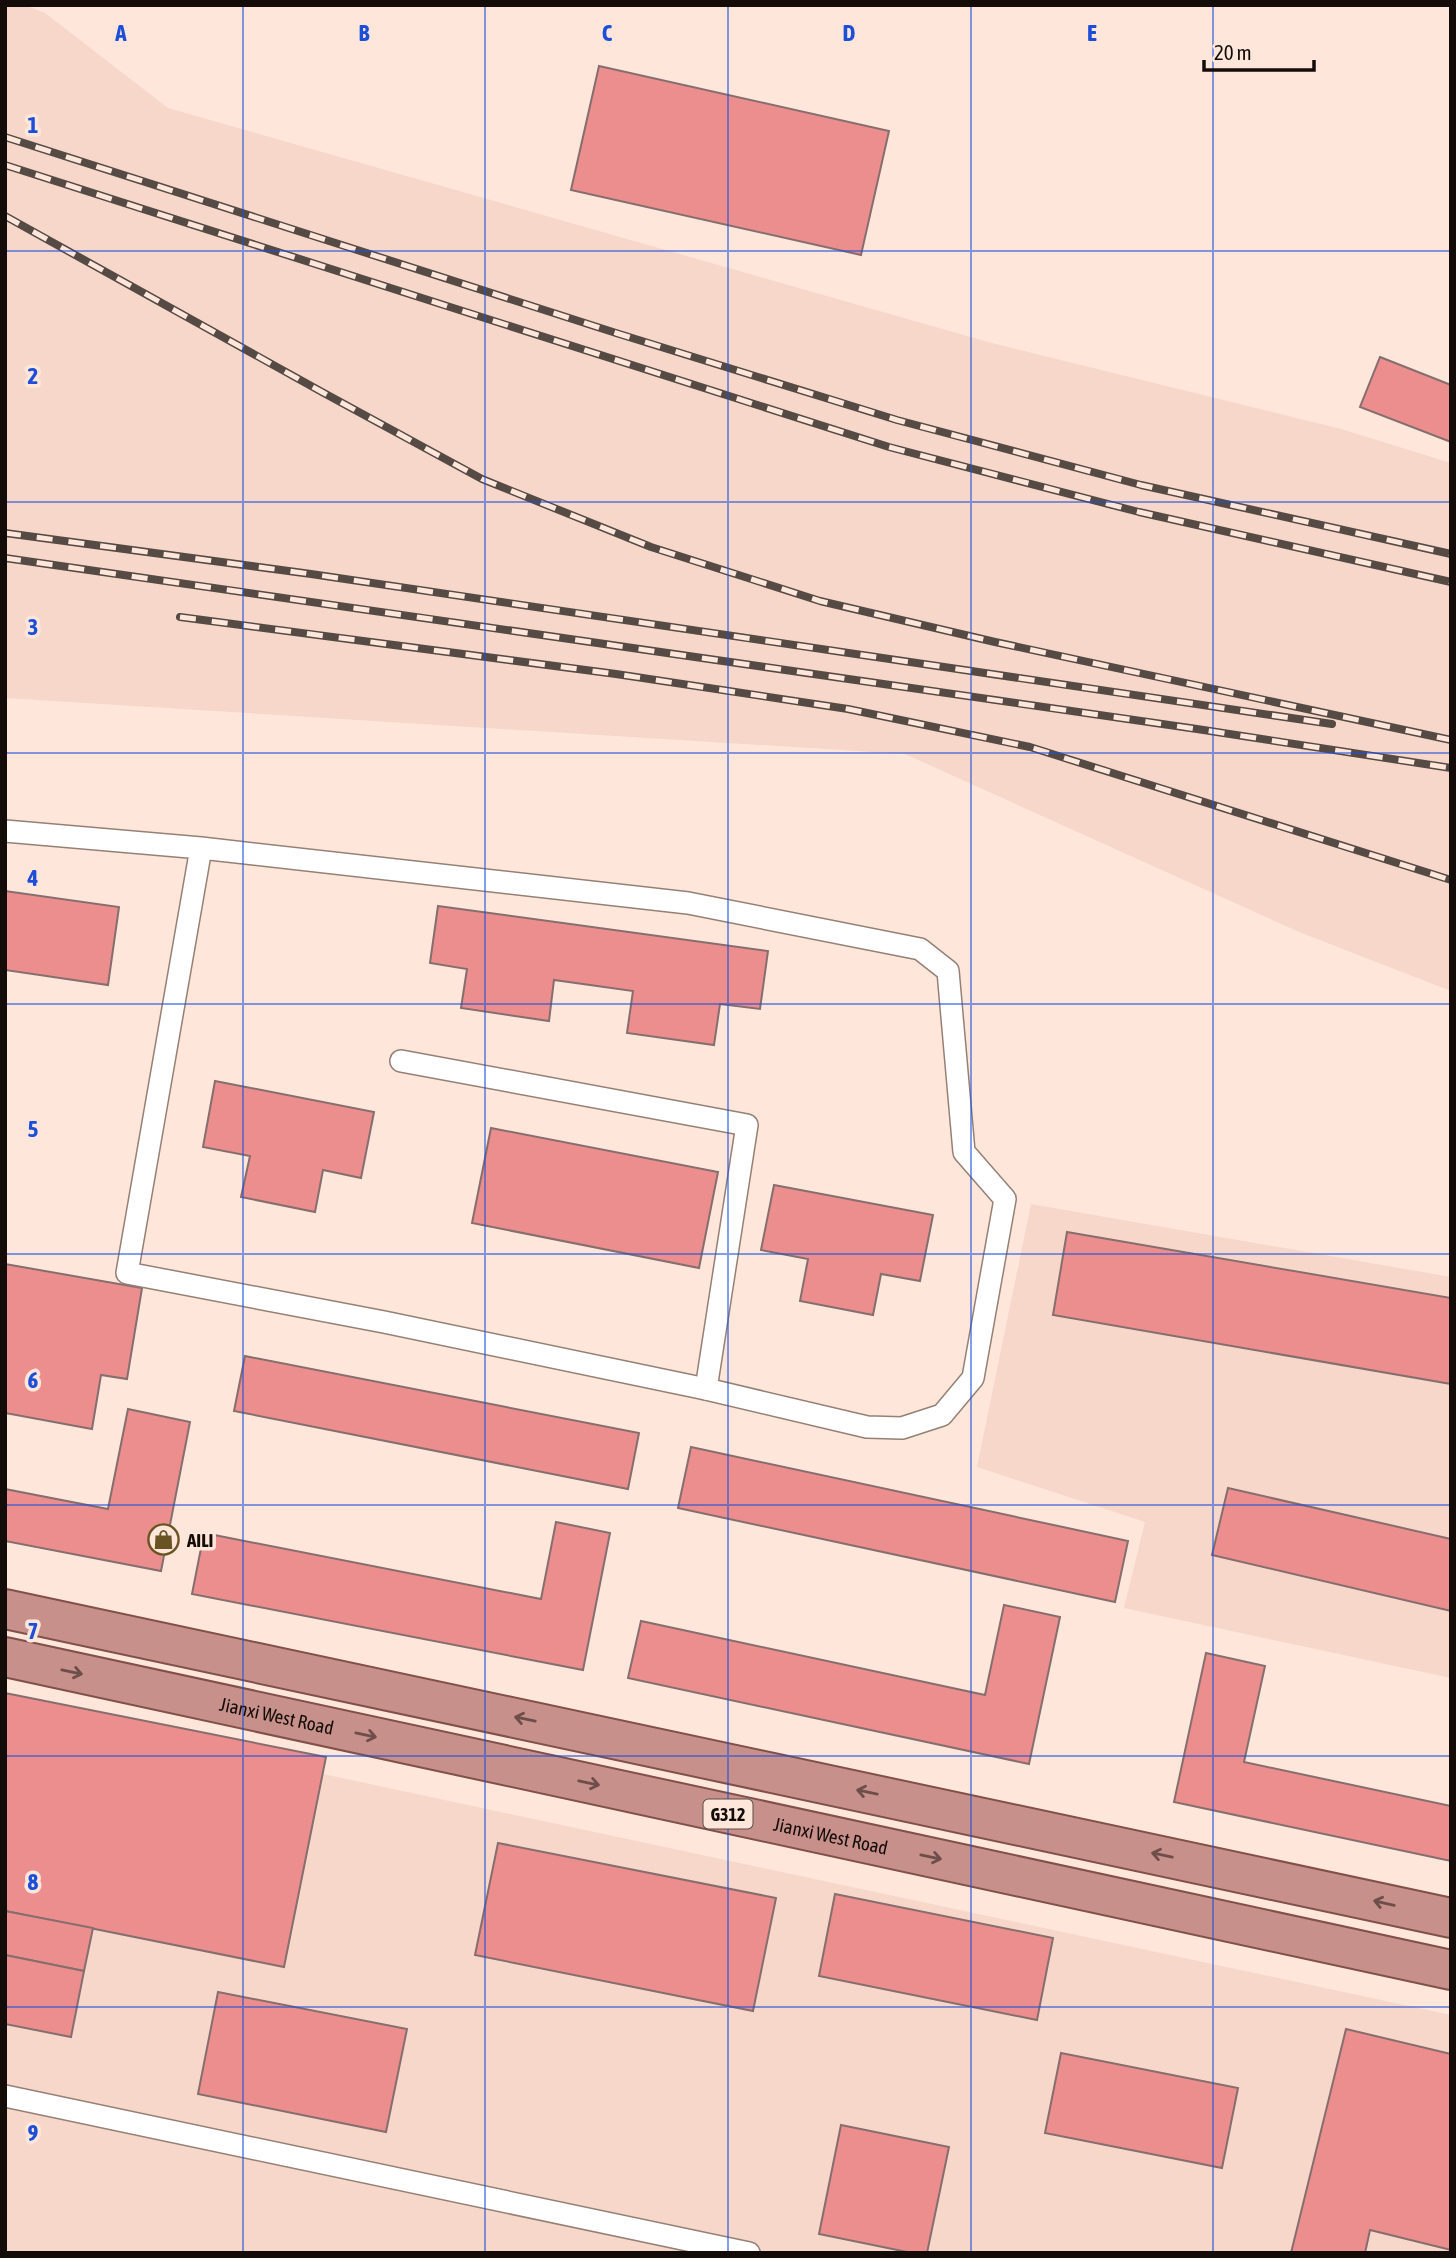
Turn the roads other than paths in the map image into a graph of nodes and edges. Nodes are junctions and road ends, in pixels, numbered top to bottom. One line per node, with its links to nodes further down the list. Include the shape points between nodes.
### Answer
1 (5, 831): 2 (lane)
2 (201, 848): 4 (lane, via 127,1273); 4 (lane, via 688,903 920,949 948,971 964,1152 1005,1199 973,1378 942,1415 902,1428 867,1427)
3 (401, 1061): 4 (lane, via 747,1125)
4 (706, 1389)
5 (5, 1609): 7 (highway, one-way to 5)
6 (5, 1657): 8 (highway, Jianxi West Road / G312, one-way to 8)
7 (1451, 1918)
8 (1451, 1970)
9 (5, 2096): 10 (lane)
10 (749, 2253)

